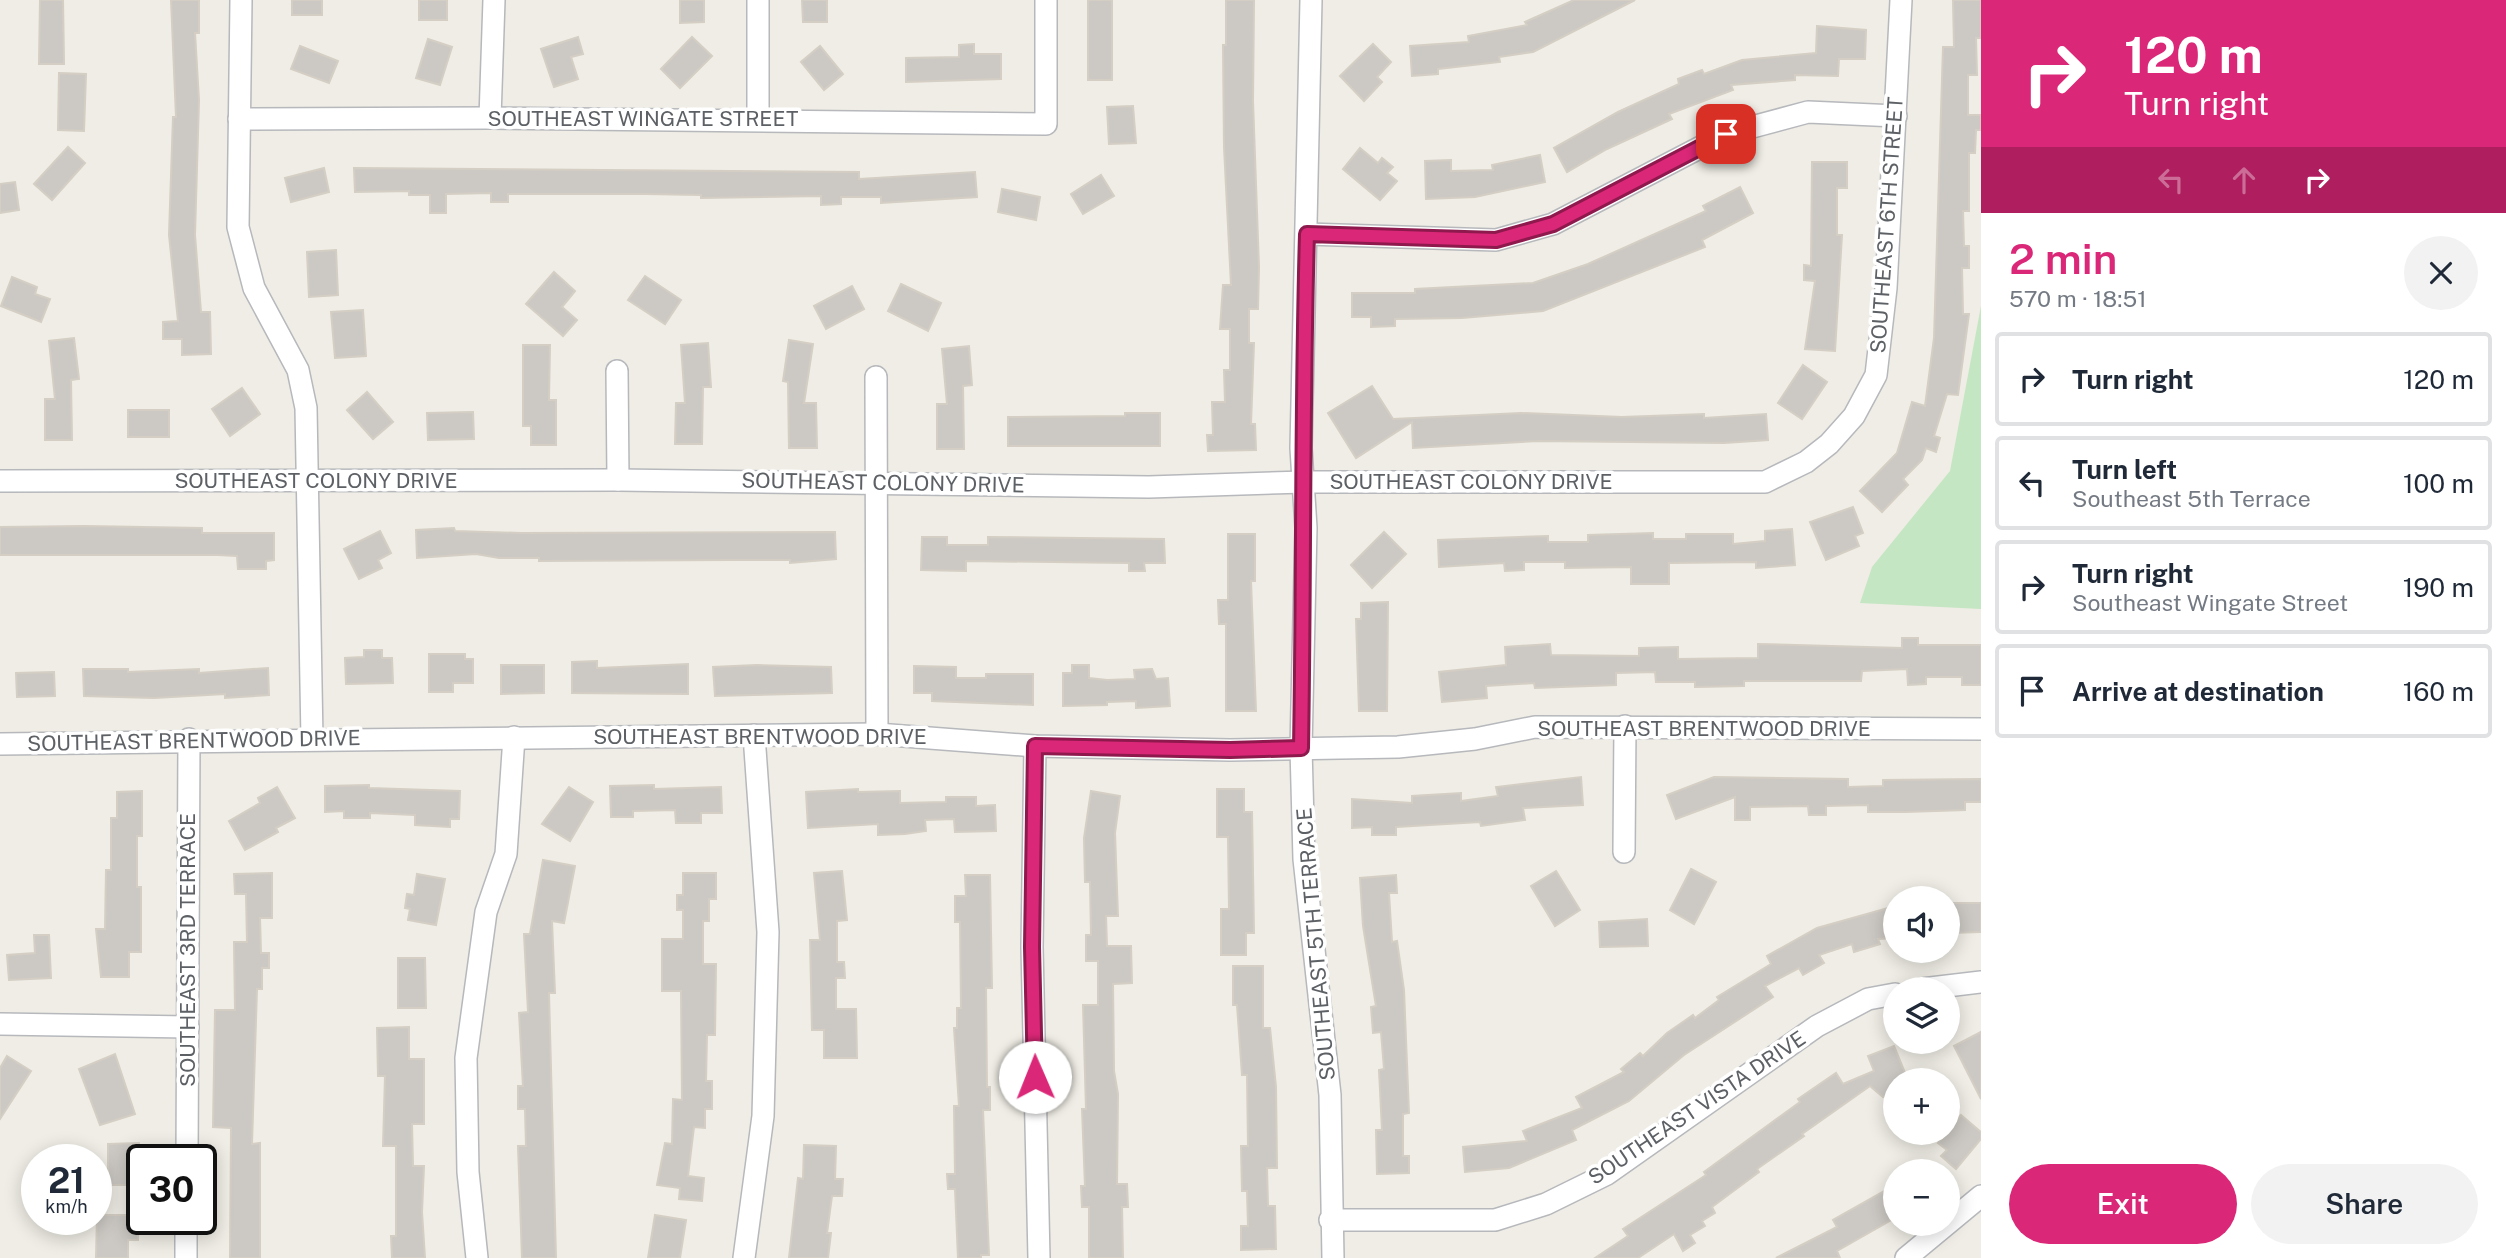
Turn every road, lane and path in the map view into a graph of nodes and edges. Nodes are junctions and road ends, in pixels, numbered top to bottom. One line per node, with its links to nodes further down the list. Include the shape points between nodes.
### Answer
1 (241, 0): 9 (street)
2 (494, 0): 8 (street)
3 (758, 0): 10 (street)
4 (1046, 0): 10 (street, SOUTHEAST WINGATE STREET, via 1046,124)
5 (1311, 0): 11 (street, SOUTHEAST 5TH TERRACE)
6 (1900, 0): 7 (street, SOUTHEAST 6TH STREET)
7 (1896, 116): 11 (street, via 1808,112 1726,134 1553,224 1496,240); 19 (street, SOUTHEAST 6TH STREET, via 1886,288 1875,375 1854,416 1829,444 1806,462)
8 (490, 118): 9 (street, SOUTHEAST WINGATE STREET); 10 (street, SOUTHEAST WINGATE STREET)
9 (239, 119): 16 (street, via 240,240 254,288 298,370 306,408)
10 (758, 119)
11 (1307, 234): 18 (street, SOUTHEAST 5TH TERRACE)
12 (617, 371): 14 (street)
13 (876, 377): 17 (street)
14 (618, 480): 16 (street, SOUTHEAST COLONY DRIVE); 17 (street, SOUTHEAST COLONY DRIVE)
15 (0, 481): 16 (street, SOUTHEAST COLONY DRIVE)
16 (309, 482): 26 (street)
17 (877, 482): 18 (street, SOUTHEAST COLONY DRIVE, via 1149,486); 22 (street)
18 (1304, 482): 19 (street, SOUTHEAST COLONY DRIVE); 29 (street, SOUTHEAST 5TH TERRACE)
19 (1765, 482)
20 (1625, 726): 21 (street, SOUTHEAST BRENTWOOD DRIVE); 29 (street, SOUTHEAST BRENTWOOD DRIVE, via 1535,727 1398,747); 30 (street)
21 (1981, 729)
22 (877, 734): 23 (street, SOUTHEAST BRENTWOOD DRIVE); 28 (street, SOUTHEAST BRENTWOOD DRIVE)
23 (754, 736): 24 (street, SOUTHEAST BRENTWOOD DRIVE); 42 (street, via 768,932 763,1116)
24 (514, 737): 26 (street, SOUTHEAST BRENTWOOD DRIVE); 41 (street, via 506,854 486,912 466,1058 468,1172)
25 (189, 739): 26 (street, SOUTHEAST BRENTWOOD DRIVE); 27 (street, SOUTHEAST BRENTWOOD DRIVE); 35 (street, SOUTHEAST 3RD TERRACE)
26 (312, 739)
27 (0, 744)
28 (1035, 746): 29 (street, SOUTHEAST BRENTWOOD DRIVE); 43 (street, via 1032,947)
29 (1301, 748): 38 (street, SOUTHEAST 5TH TERRACE, via 1304,859 1330,1095)
30 (1624, 852)
31 (1981, 982): 32 (street)
32 (1960, 984)
33 (1883, 996): 38 (street, SOUTHEAST VISTA DRIVE, via 1868,999 1817,1026 1607,1174 1546,1204 1495,1220)
34 (0, 1024): 35 (street)
35 (188, 1027): 36 (street, SOUTHEAST 3RD TERRACE)
36 (187, 1144)
37 (1981, 1196): 45 (street)
38 (1329, 1220): 44 (street, SOUTHEAST 5TH TERRACE)
39 (186, 1235): 40 (street)
40 (186, 1258)
41 (477, 1258)
42 (744, 1258)
43 (1039, 1258)
44 (1333, 1258)
45 (1906, 1258)

